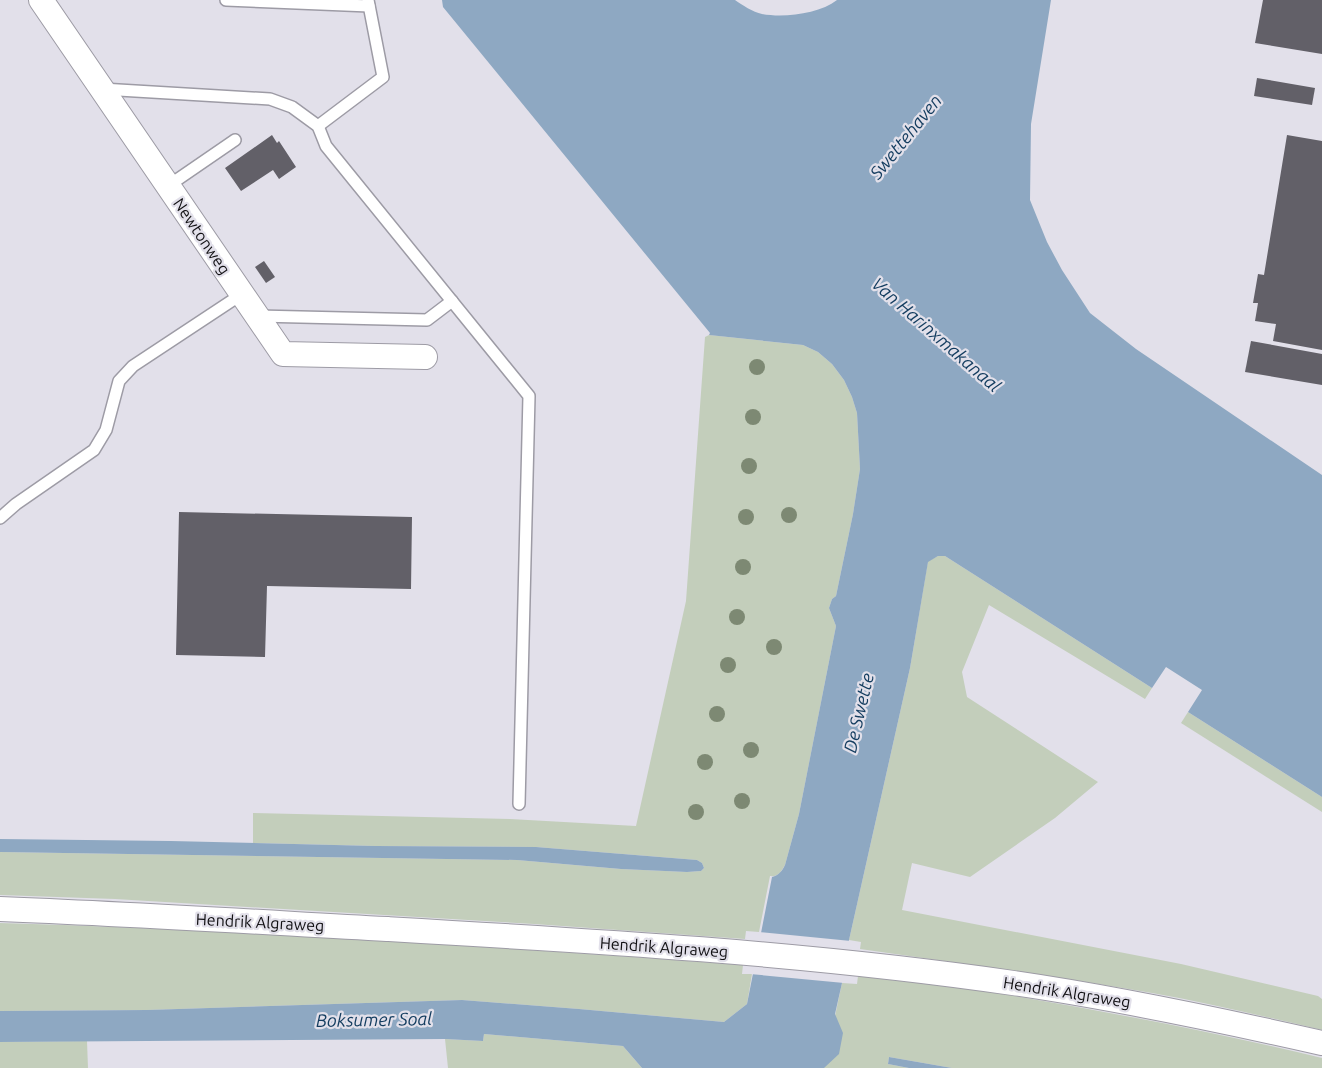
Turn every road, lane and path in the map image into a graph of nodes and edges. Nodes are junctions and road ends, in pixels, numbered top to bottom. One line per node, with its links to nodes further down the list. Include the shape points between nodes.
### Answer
1 (41, 0): 4 (street, Newtonweg)
2 (226, 0): 3 (lane)
3 (369, 3): 5 (lane, via 383,77)
4 (102, 89): 5 (lane, via 270,100 292,107); 7 (street, Newtonweg)
5 (318, 126): 9 (lane, via 326,146)
6 (236, 140): 7 (lane)
7 (168, 186): 8 (street, Newtonweg)
8 (242, 294): 10 (street, Newtonweg); 12 (lane, via 132,366 119,381 106,430 94,450)
9 (452, 301): 10 (lane, via 427,320); 13 (lane, via 529,396)
10 (257, 316): 11 (street, Newtonweg, via 283,354)
11 (425, 357)
12 (0, 518)
13 (519, 804)
14 (0, 909): 15 (street, Hendrik Algraweg, via 551,938 859,964 1015,984 1148,1006)
15 (1322, 1043)

